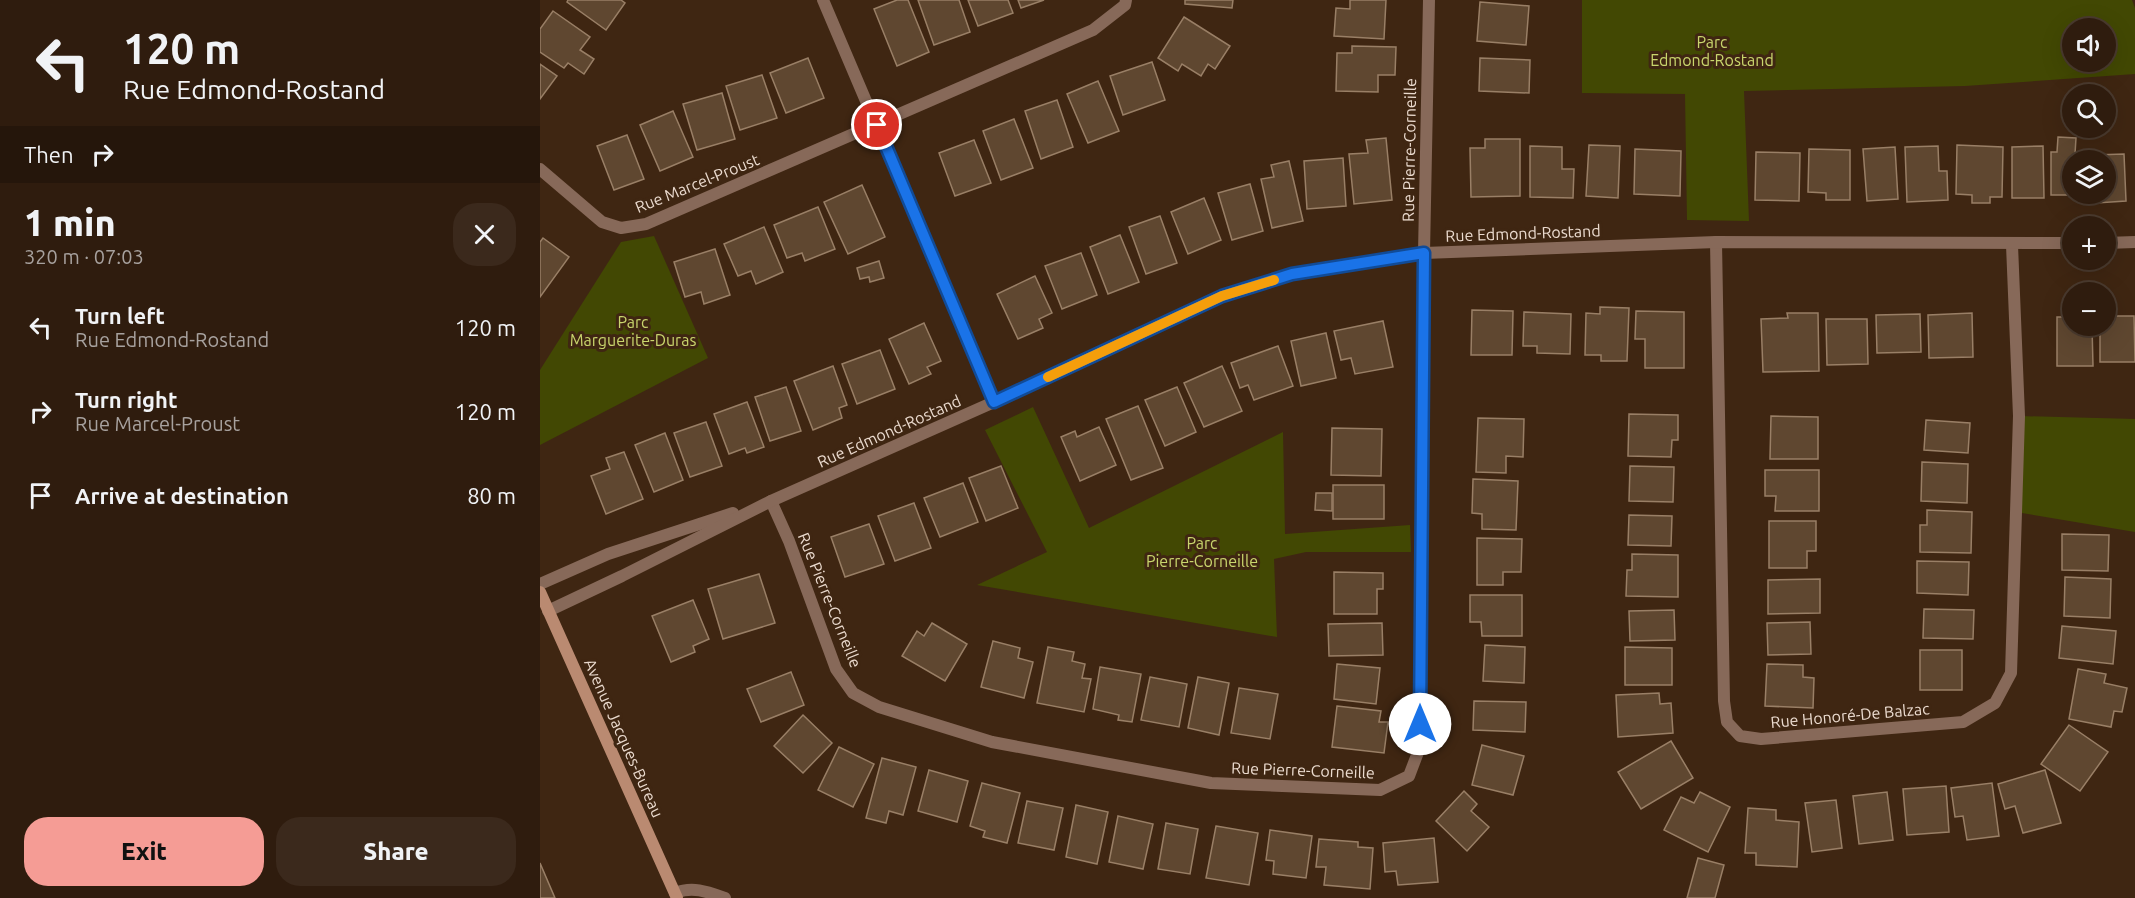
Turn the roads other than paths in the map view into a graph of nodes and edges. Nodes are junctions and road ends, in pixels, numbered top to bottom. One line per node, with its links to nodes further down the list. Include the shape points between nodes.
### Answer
1 (823, 0): 4 (street)
2 (1126, 0): 4 (street, via 1094,30)
3 (1429, 0): 11 (street, Rue Pierre-Corneille)
4 (877, 125): 5 (street, Rue Marcel-Proust, via 646,224 621,228 602,222); 12 (street)
5 (540, 169)
6 (1716, 242): 10 (street, Rue Edmond-Rostand); 10 (street, Rue Honoré-De Balzac, via 1724,701 1727,722 1740,736 1761,739 1963,722 1995,703 2011,673 2019,439); 11 (street, Rue Edmond-Rostand)
7 (2135, 242): 9 (street)
8 (2062, 243): 10 (street, Rue Edmond-Rostand)
9 (2116, 243)
10 (2012, 245)
11 (1424, 253): 12 (street, Rue Edmond-Rostand, via 1292,274 1222,296); 13 (street, Rue Pierre-Corneille, via 1420,747 1409,776 1380,790 1211,783 992,742 879,707 854,693 836,669)
12 (994, 402): 13 (street, Rue Edmond-Rostand)
13 (771, 501): 14 (street, Rue Edmond-Rostand, via 608,554); 16 (street, Rue Edmond-Rostand)
14 (540, 584)
15 (540, 592): 16 (street, Avenue Jacques-Bureau)
16 (548, 610): 17 (street, Avenue Jacques-Bureau)
17 (676, 895): 18 (street, via 682,890 698,889)
18 (725, 898)

